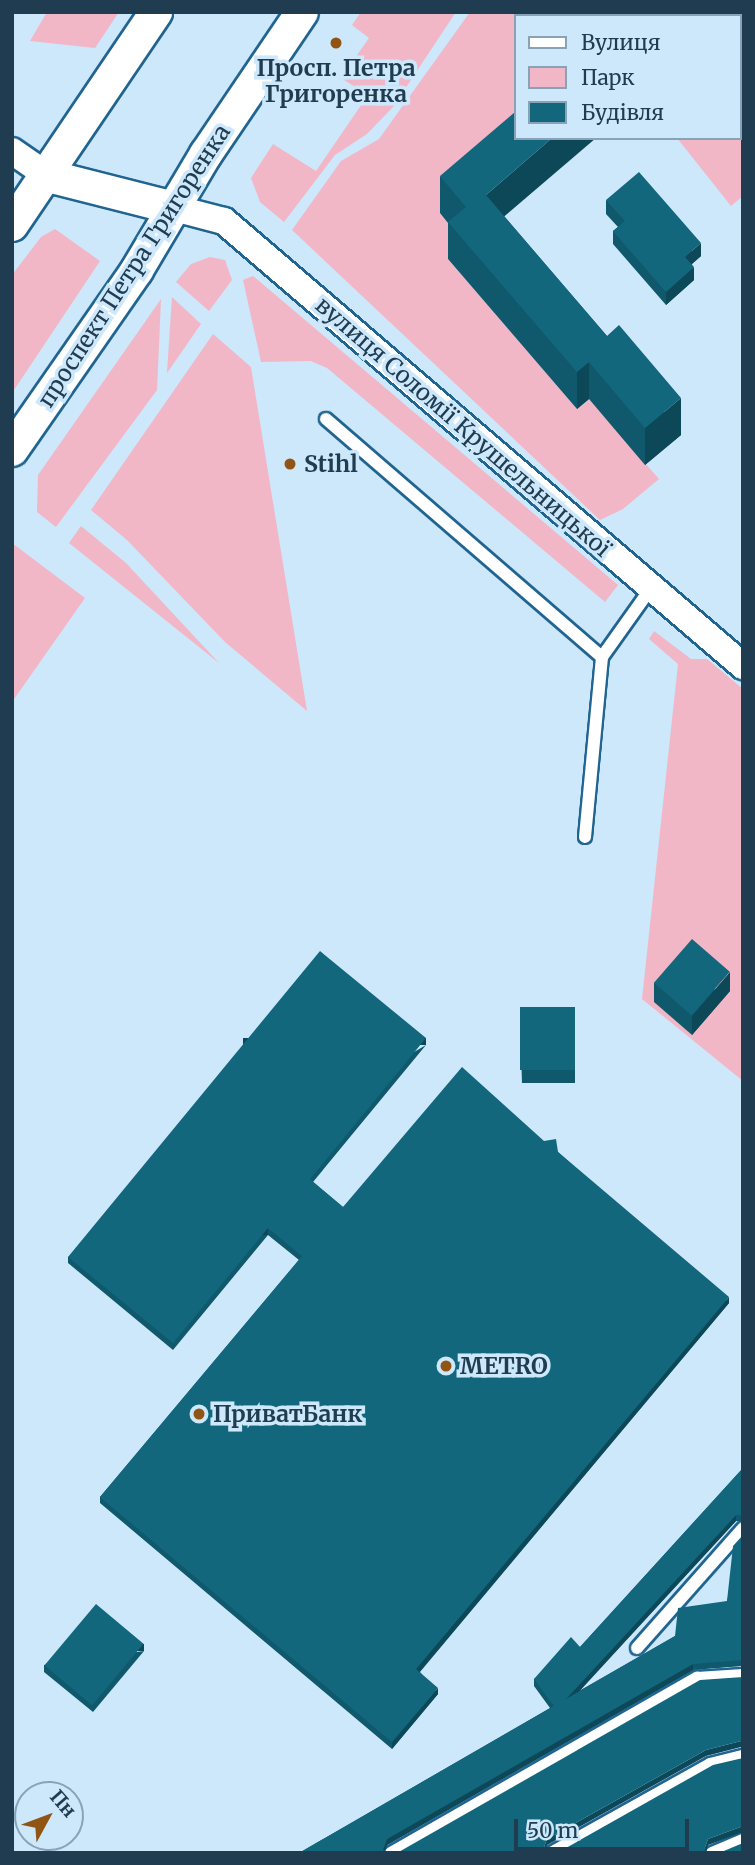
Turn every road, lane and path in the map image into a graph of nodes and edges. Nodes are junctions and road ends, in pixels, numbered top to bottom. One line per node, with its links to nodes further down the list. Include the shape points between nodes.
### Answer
1 (156, 12): 4 (street)
2 (302, 12): 5 (street, проспект Петра Григоренка)
3 (12, 151): 4 (street)
4 (48, 176): 5 (street); 6 (street)
5 (174, 208): 8 (street, проспект Петра Григоренка); 9 (street, вулиця Соломії Крушельницької, via 223,221)
6 (12, 225)
7 (327, 419): 10 (lane)
8 (12, 450)
9 (650, 588): 10 (lane); 11 (street, вулиця Соломії Крушельницької)
10 (602, 657): 12 (lane)
11 (743, 666)
12 (585, 837)
13 (743, 1528): 14 (lane)
14 (637, 1648)
15 (743, 1675): 18 (lane, via 697,1678)
16 (743, 1756): 19 (lane, via 710,1763)
17 (743, 1840): 20 (lane)
18 (391, 1853)
19 (551, 1853)
20 (712, 1853)

